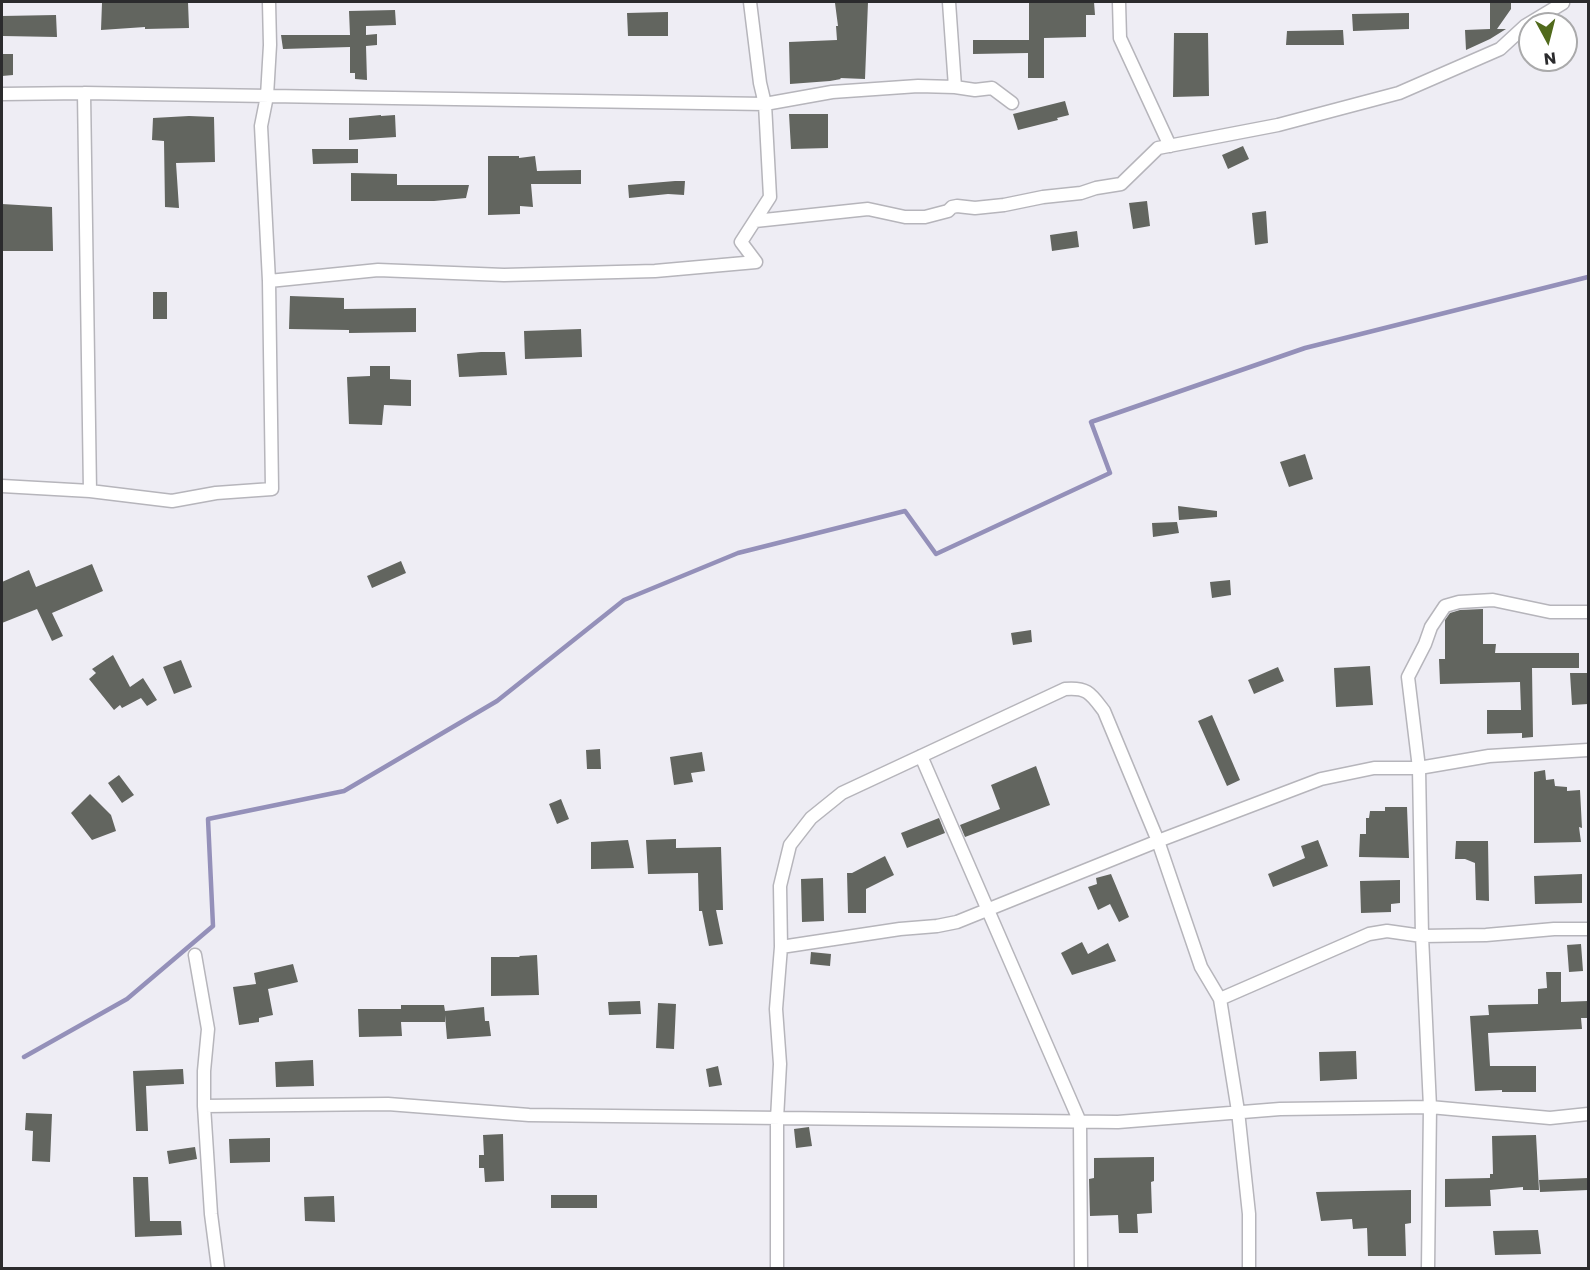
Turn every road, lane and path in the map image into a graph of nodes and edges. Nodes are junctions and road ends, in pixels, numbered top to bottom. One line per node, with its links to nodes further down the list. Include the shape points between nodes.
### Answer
1 (269, 2): 9 (street)
2 (750, 2): 11 (street)
3 (949, 2): 6 (street)
4 (1119, 2): 12 (street, via 1120,38)
5 (1563, 3): 12 (street, via 1525,26 1500,49 1399,93 1278,125)
6 (955, 87): 10 (street, via 992,88); 11 (street, via 832,92)
7 (84, 93): 8 (street); 9 (street); 16 (street)
8 (2, 94)
9 (267, 96): 11 (street); 14 (street, via 261,126)
10 (1012, 103)
11 (765, 104): 13 (street, via 770,197)
12 (1170, 146): 13 (street, via 1158,148 1121,184 1080,193 975,208 957,206 925,217 868,209)
13 (755, 221): 14 (street, via 741,242 756,262 655,271 504,276 378,270)
14 (269, 281): 16 (street, via 272,489 172,501)
15 (2, 486): 16 (street)
16 (90, 491)
17 (1588, 612): 20 (street, via 1550,612 1493,600 1445,606 1408,677)
18 (1588, 750): 20 (street, via 1489,756)
19 (921, 756): 21 (street, via 1065,689 1079,688 1091,694 1104,711); 22 (street); 25 (street, via 842,793 811,818 790,845 780,886)
20 (1419, 768): 21 (street, via 1374,768 1322,778); 24 (street)
21 (1158, 841): 22 (street); 27 (street, via 1201,968)
22 (988, 911): 25 (street, via 937,926); 33 (street)
23 (1588, 929): 24 (street)
24 (1422, 936): 27 (street, via 1369,934); 29 (street)
25 (781, 947): 32 (street, via 776,1009 780,1064)
26 (195, 955): 28 (street, via 208,1029)
27 (1220, 999): 30 (street)
28 (204, 1106): 32 (street, via 388,1104 529,1115); 34 (street)
29 (1430, 1107): 30 (street); 31 (street, via 1550,1118); 38 (street)
30 (1238, 1112): 33 (street); 37 (street, via 1249,1214)
31 (1588, 1114)
32 (777, 1119): 33 (street); 35 (street)
33 (1080, 1122): 36 (street)
34 (218, 1269)
35 (777, 1269)
36 (1081, 1269)
37 (1249, 1269)
38 (1428, 1269)

